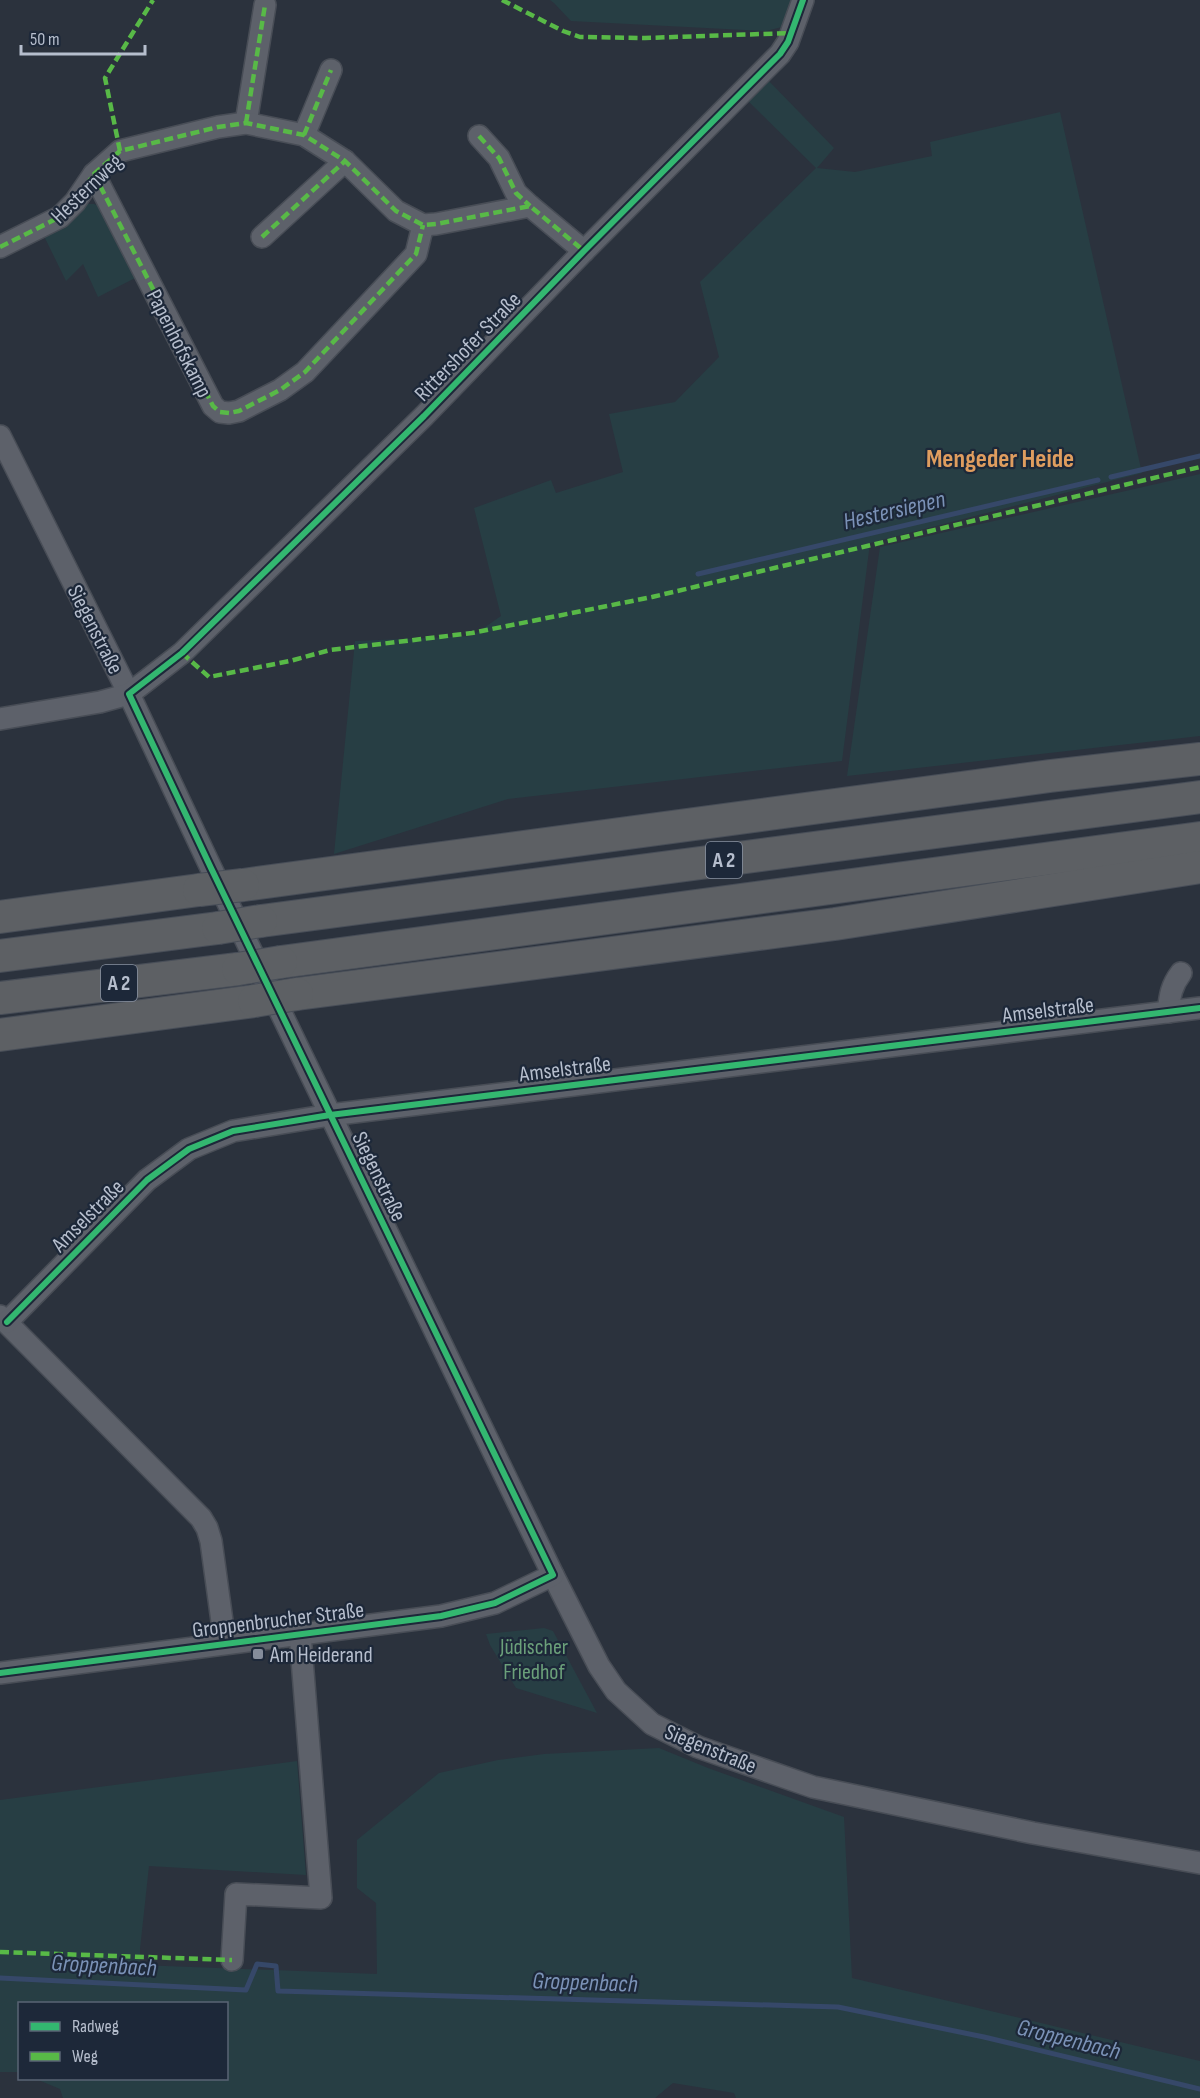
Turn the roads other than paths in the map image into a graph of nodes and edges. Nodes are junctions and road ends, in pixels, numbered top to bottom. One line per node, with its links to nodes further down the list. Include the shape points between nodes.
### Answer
1 (802, 0): 13 (street, Rittershofer Straße, via 780,54)
2 (265, 4): 4 (street)
3 (331, 70): 5 (street)
4 (246, 123): 5 (street, Hesternweg); 8 (street, Hesternweg, via 120,151)
5 (304, 135): 7 (street, Hesternweg)
6 (479, 136): 9 (street, via 499,158 516,193)
7 (345, 161): 10 (street, Hesternweg, via 396,211); 11 (street)
8 (94, 174): 10 (street, Papenhofskamp, via 213,406 220,412 238,411 305,372 416,254); 12 (street, Hesternweg, via 60,217)
9 (530, 206): 10 (street); 13 (street)
10 (423, 225)
11 (262, 237)
12 (0, 248)
13 (584, 251): 15 (street, Rittershofer Straße, via 424,416 182,653)
14 (0, 436): 15 (street, Siegenstraße)
15 (129, 694): 16 (street, Rittershofer Straße); 28 (street, Siegenstraße)
16 (0, 719)
17 (1200, 759): 21 (highway, bridge)
18 (1200, 797): 22 (highway, A 2, bridge)
19 (1200, 838): 24 (highway, A 2, bridge)
20 (1200, 867): 27 (highway, bridge, via 836,924)
21 (0, 917)
22 (0, 956)
23 (1181, 973): 26 (street, via 1170,992)
24 (0, 998)
25 (1200, 1008): 26 (street, Amselstraße)
26 (1168, 1012): 28 (street, Amselstraße)
27 (0, 1035)
28 (330, 1115): 29 (street, Amselstraße, via 233,1131 189,1149 147,1180); 30 (street, Siegenstraße)
29 (3, 1319): 32 (street, via 201,1518 211,1541)
30 (553, 1575): 31 (street, Groppenbrucher Straße, via 473,1610); 34 (street, Siegenstraße, via 599,1666 616,1691 652,1724 698,1747 813,1787)
31 (300, 1634): 32 (street, Groppenbrucher Straße); 35 (street, via 321,1898 236,1894)
32 (225, 1643): 33 (street, Groppenbrucher Straße)
33 (0, 1673)
34 (1200, 1863)
35 (232, 1960)

